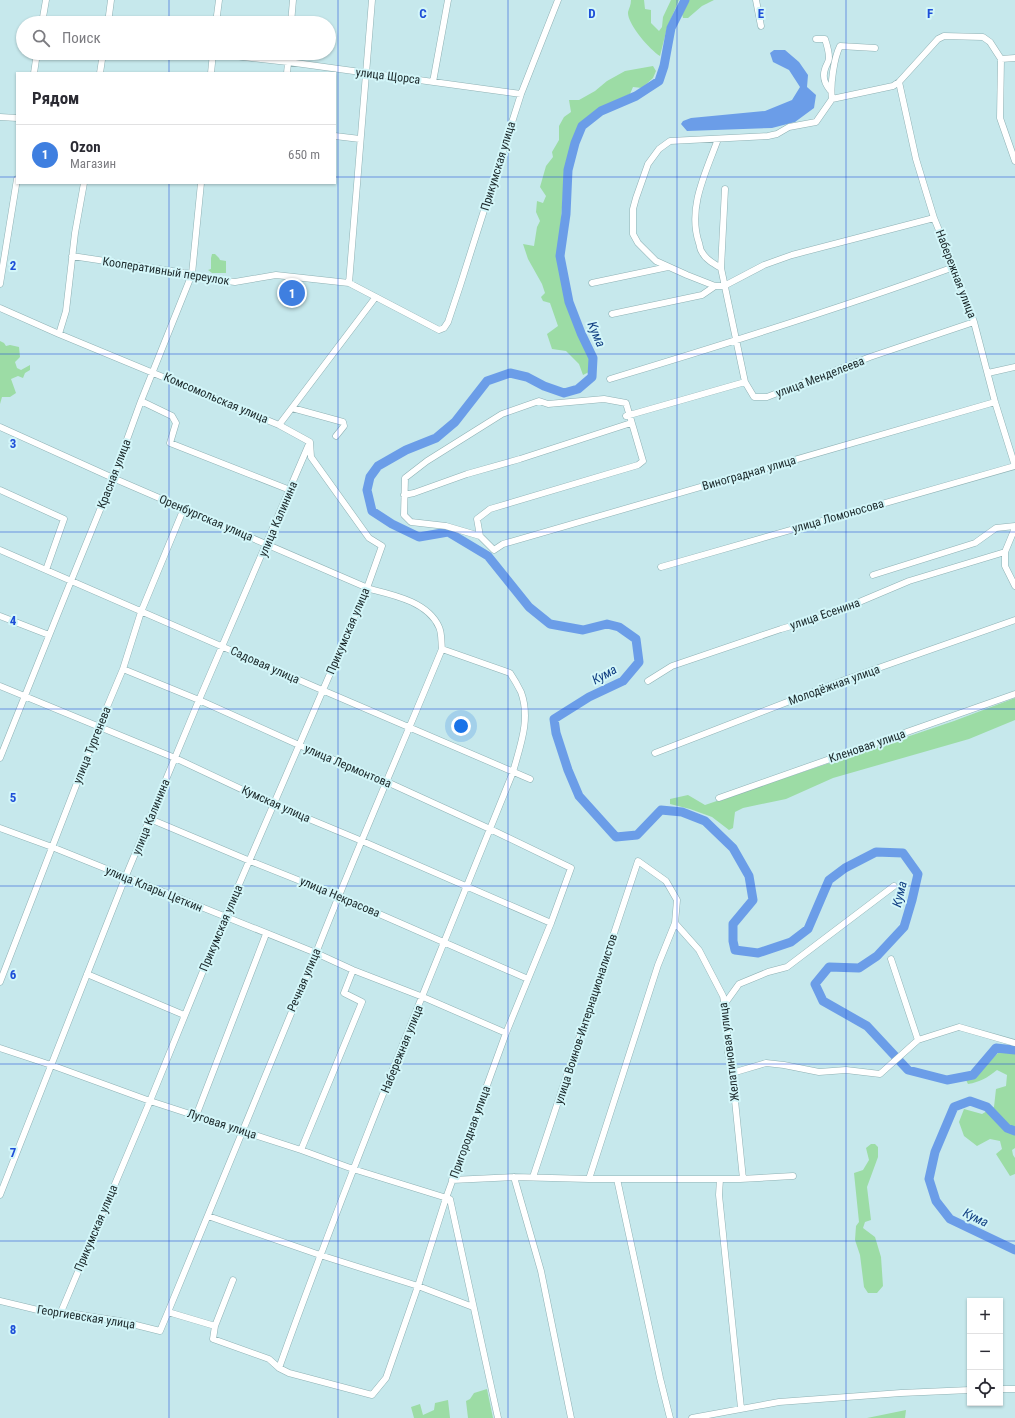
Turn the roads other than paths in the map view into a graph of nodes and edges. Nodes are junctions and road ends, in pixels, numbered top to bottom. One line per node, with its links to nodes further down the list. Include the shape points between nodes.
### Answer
1 (46, 0): 9 (street)
2 (111, 0): 10 (street)
3 (219, 0): 11 (street)
4 (293, 0): 12 (street)
5 (372, 0): 27 (street)
6 (448, 0): 28 (street)
7 (558, 0): 31 (street, Прикумская улица)
8 (756, 0): 13 (street)
9 (43, 16)
10 (109, 16)
11 (217, 16)
12 (292, 16)
13 (761, 26)
14 (816, 39): 30 (street, via 825,39 829,53 824,77 825,84)
15 (874, 48): 30 (street, via 840,46)
16 (1015, 58): 17 (street)
17 (1001, 59): 29 (street, via 990,42 983,37 944,36 938,39); 38 (street, via 1000,118)
18 (36, 60): 23 (street)
19 (102, 60): 24 (street)
20 (212, 60): 25 (street)
21 (271, 60): 22 (street, улица Щорса)
22 (288, 62): 26 (street); 27 (street, улица Щорса)
23 (34, 72)
24 (100, 72)
25 (212, 72)
26 (287, 72)
27 (365, 74): 28 (street, улица Щорса); 36 (street)
28 (433, 82): 31 (street, улица Щорса)
29 (899, 82): 32 (street, via 893,86); 43 (street, Набережная улица, via 916,159)
30 (830, 90): 32 (street)
31 (521, 94): 58 (street, Прикумская улица, via 458,294 448,322)
32 (832, 99): 37 (street, via 816,122 789,127 778,134 768,136)
33 (0, 117): 34 (street)
34 (16, 118)
35 (336, 136): 36 (street)
36 (360, 139): 49 (street)
37 (718, 139): 45 (street, via 670,141 659,149 648,164 633,209 633,234 645,251); 47 (street, via 700,190 694,219 695,232 702,253)
38 (1015, 161)
39 (16, 184): 51 (street)
40 (84, 184): 44 (street)
41 (201, 184): 48 (street, Красная улица)
42 (725, 190): 47 (street)
43 (934, 218): 46 (street, Набережная улица); 53 (street, via 764,265)
44 (72, 256): 48 (street, Кооперативный переулок); 59 (street, via 66,311)
45 (668, 267): 50 (street); 52 (street)
46 (954, 267): 57 (street, Набережная улица); 60 (street)
47 (721, 268): 53 (street)
48 (192, 274): 49 (street, Кооперативный переулок, via 235,282 276,275); 62 (street, Красная улица)
49 (349, 283): 54 (street, Кооперативный переулок)
50 (592, 283)
51 (0, 284)
52 (715, 286): 53 (street); 56 (street, via 702,295)
53 (724, 286): 60 (street)
54 (375, 298): 58 (street, Кооперативный переулок); 68 (street)
55 (0, 308): 59 (street, Комсомольская улица)
56 (612, 314)
57 (974, 322): 63 (street, Набережная улица); 65 (street, улица Менделеева, via 870,357 767,398 754,397)
58 (439, 330)
59 (59, 334): 62 (street, Комсомольская улица)
60 (736, 341): 64 (street); 65 (street)
61 (1015, 367): 63 (street)
62 (153, 372): 66 (street, Красная улица); 71 (street, Комсомольская улица)
63 (988, 373): 67 (street, Набережная улица)
64 (610, 379)
65 (745, 382): 69 (street)
66 (141, 401): 76 (street, Красная улица); 78 (street, via 172,416 176,423 170,443)
67 (995, 402): 75 (street, Набережная улица); 82 (street, Виноградная улица, via 503,544 494,550)
68 (292, 408): 71 (street); 73 (street, via 343,422 344,426)
69 (628, 416): 70 (street); 79 (street, via 626,403 604,399 548,404 539,401 502,414 427,461 405,478)
70 (631, 423): 79 (street); 82 (street, via 643,461 638,465 490,509 477,519)
71 (279, 425): 74 (street, Комсомольская улица)
72 (0, 427): 76 (street, Оренбургская улица)
73 (336, 436)
74 (310, 442): 78 (street, улица Калинина); 91 (street, Прикумская улица, via 311,458 369,538 382,546)
75 (1015, 466): 86 (street, улица Ломоносова)
76 (113, 478): 80 (street, Оренбургская улица); 89 (street, Красная улица)
77 (0, 490): 87 (street, via 64,519)
78 (290, 490): 83 (street, улица Калинина)
79 (404, 495): 82 (street, via 404,515 411,522 446,526)
80 (184, 508): 83 (street, Оренбургская улица); 92 (street, улица Тургенева)
81 (1015, 527): 85 (street); 88 (street, via 996,528 975,543)
82 (480, 536)
83 (267, 544): 91 (street, Оренбургская улица); 96 (street, улица Калинина)
84 (0, 550): 87 (street, Садовая улица)
85 (1005, 552): 90 (street, via 1005,566); 99 (street, улица Есенина, via 909,581 826,616 672,666)
86 (660, 567)
87 (46, 570): 89 (street, Садовая улица)
88 (873, 575)
89 (71, 581): 92 (street, Садовая улица); 95 (street, Красная улица)
90 (1015, 586)
91 (367, 588): 97 (street, Оренбургская улица, via 419,606 432,616 440,628); 101 (street, Прикумская улица)
92 (141, 612): 96 (street, Садовая улица); 98 (street, улица Тургенева)
93 (0, 616): 95 (street)
94 (1015, 620): 108 (street, Молодёжная улица, via 847,679)
95 (49, 635): 103 (street, Красная улица)
96 (223, 647): 101 (street, Садовая улица); 104 (street, улица Калинина)
97 (442, 649): 106 (street, Речная улица); 111 (street, Набережная улица, via 510,673 521,693 525,713 524,731)
98 (123, 669): 104 (street, улица Лермонтова); 105 (street, улица Тургенева)
99 (648, 681)
100 (0, 686): 103 (street, Кумская улица)
101 (322, 690): 106 (street, Садовая улица); 107 (street, Прикумская улица)
102 (1015, 694): 114 (street, Кленовая улица)
103 (24, 696): 105 (street, Кумская улица); 109 (street, Красная улица)
104 (199, 700): 107 (street, улица Лермонтова); 110 (street, улица Калинина)
105 (99, 726): 110 (street, Кумская улица); 120 (street, улица Тургенева)
106 (410, 728): 111 (street, Садовая улица); 113 (street, Речная улица)
107 (299, 745): 113 (street, улица Лермонтова); 115 (street, Прикумская улица)
108 (655, 753)
109 (0, 758)
110 (175, 758): 115 (street, Кумская улица); 116 (street, улица Калинина)
111 (513, 772): 112 (street, Садовая улица); 118 (street, Набережная улица)
112 (530, 779)
113 (387, 782): 118 (street, улица Лермонтова); 119 (street, Речная улица)
114 (719, 798)
115 (273, 804): 119 (street, Кумская улица); 121 (street, Прикумская улица)
116 (150, 818): 121 (street, улица Некрасова); 123 (street, улица Калинина)
117 (0, 828): 120 (street, улица Клары Цеткин)
118 (490, 829): 122 (street, улица Лермонтова); 124 (street, Набережная улица)
119 (362, 841): 124 (street, Кумская улица); 126 (street, Речная улица)
120 (52, 847): 123 (street, улица Клары Цеткин); 137 (street, улица Тургенева)
121 (250, 861): 126 (street, улица Некрасова); 127 (street, Прикумская улица)
122 (571, 868): 128 (street, Пригородная улица)
123 (125, 878): 127 (street, улица Клары Цеткин); 135 (street, улица Калинина)
124 (466, 886): 128 (street, Кумская улица); 131 (street, Набережная улица)
125 (894, 886): 139 (street, via 786,967 739,984 726,1002)
126 (338, 896): 131 (street, улица Некрасова); 132 (street, Речная улица)
127 (225, 917): 130 (street, улица Клары Цеткин); 140 (street, Прикумская улица)
128 (551, 923): 136 (street, Пригородная улица)
129 (675, 923): 139 (street, Желатиновая улица, via 699,950 723,996); 154 (street, улица Воинов-Интернационалистов, via 677,900 666,881 638,861); 155 (street, via 658,965)
130 (266, 934): 132 (street, улица Клары Цеткин); 148 (street)
131 (445, 942): 136 (street, улица Некрасова); 138 (street, Набережная улица)
132 (316, 953): 134 (street, улица Клары Цеткин); 149 (street, Речная улица)
133 (891, 958): 142 (street)
134 (353, 970): 138 (street, улица Клары Цеткин); 150 (street, via 344,993 362,1002)
135 (87, 974): 140 (street); 145 (street, улица Калинина)
136 (528, 979): 141 (street, Пригородная улица)
137 (0, 982)
138 (423, 997): 141 (street, улица Клары Цеткин); 151 (street, Набережная улица)
139 (725, 1008): 146 (street, Желатиновая улица)
140 (184, 1016): 147 (street, Прикумская улица)
141 (506, 1033): 159 (street, Пригородная улица)
142 (918, 1040): 143 (street, via 959,1028); 146 (street, via 880,1074 846,1070 819,1072 784,1064 766,1064)
143 (1015, 1043)
144 (0, 1048): 145 (street, Луговая улица)
145 (51, 1064): 147 (street, Луговая улица); 160 (street, улица Калинина)
146 (732, 1073): 158 (street, Желатиновая улица)
147 (150, 1101): 148 (street, Луговая улица); 168 (street, Прикумская улица)
148 (196, 1116): 149 (street, Луговая улица)
149 (243, 1131): 150 (street, Луговая улица); 162 (street, Речная улица)
150 (301, 1150): 151 (street, Луговая улица)
151 (353, 1169): 161 (street, Луговая улица); 163 (street, Набережная улица)
152 (793, 1176): 158 (street)
153 (514, 1177): 154 (street); 159 (street); 177 (street, via 541,1271)
154 (533, 1177): 155 (street)
155 (589, 1179): 156 (street)
156 (616, 1179): 157 (street); 178 (street)
157 (720, 1179): 158 (street); 175 (street, via 719,1195)
158 (743, 1179)
159 (452, 1180): 161 (street, Пригородная улица)
160 (0, 1195)
161 (446, 1198): 165 (street, Пригородная улица); 167 (street, via 450,1199)
162 (208, 1216): 163 (street); 169 (street, Речная улица)
163 (320, 1255): 165 (street); 171 (street, Набережная улица)
164 (233, 1280): 170 (street)
165 (418, 1286): 167 (street); 171 (street, Пригородная улица, via 386,1378 372,1395 289,1373)
166 (0, 1301): 168 (street, Георгиевская улица, via 46,1312)
167 (473, 1307): 176 (street)
168 (61, 1312): 169 (street, Георгиевская улица, via 120,1320 160,1331)
169 (168, 1312): 170 (street)
170 (215, 1326): 171 (street, via 213,1339 269,1359)
171 (279, 1368)
172 (1003, 1389): 173 (street)
173 (1015, 1389)
174 (967, 1390): 175 (street, via 779,1402)
175 (741, 1408): 179 (street)
176 (498, 1418)
177 (571, 1418)
178 (670, 1418)
179 (692, 1418)

